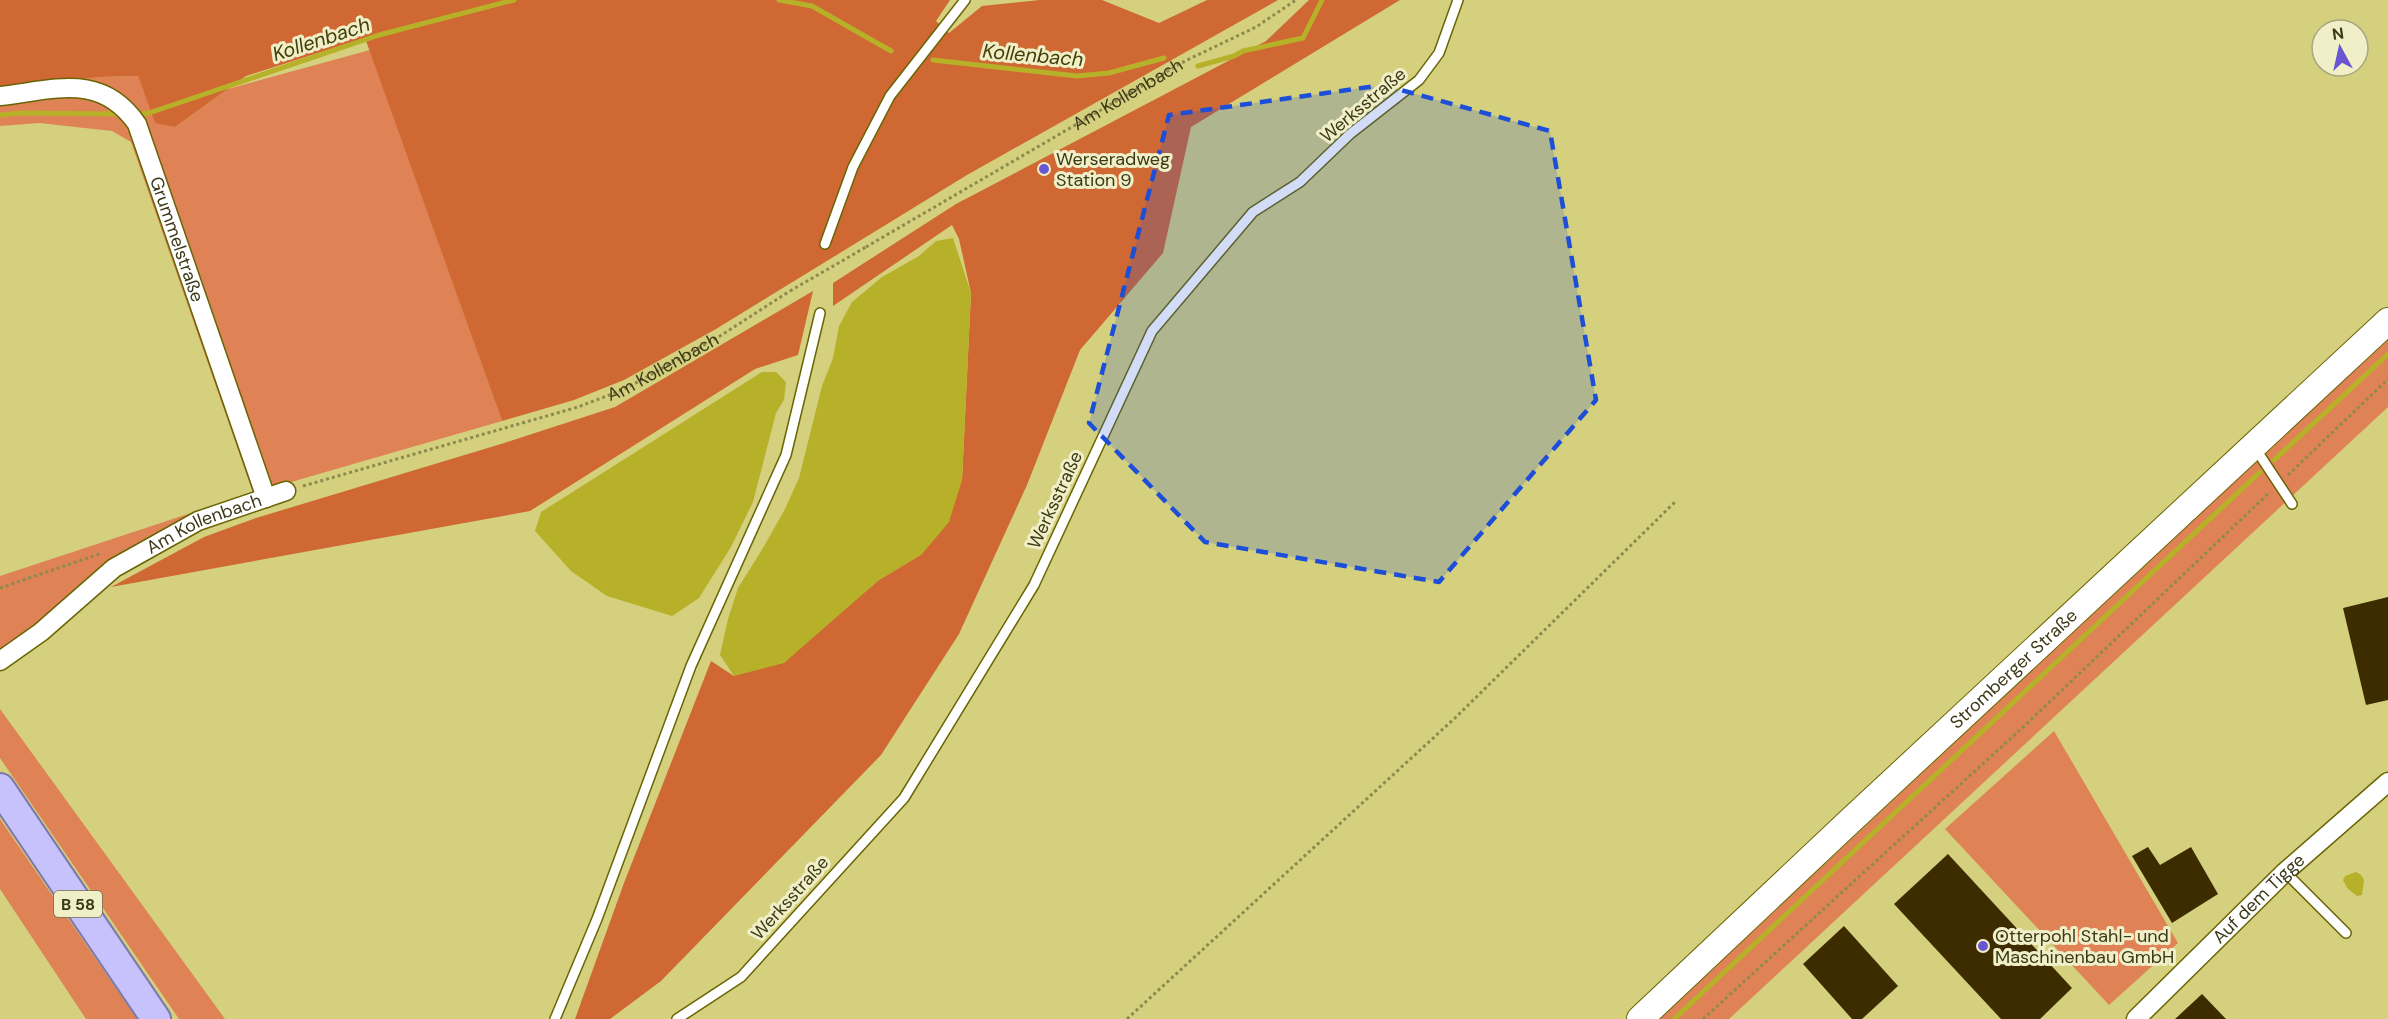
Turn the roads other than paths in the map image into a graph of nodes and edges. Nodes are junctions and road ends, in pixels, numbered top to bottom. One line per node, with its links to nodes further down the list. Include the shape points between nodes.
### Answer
1 (965, 0): 4 (lane, via 890,96 853,167)
2 (1458, 0): 18 (lane, Werksstraße, via 1439,52 1419,80 1350,134 1300,182 1253,212 1152,331 1034,585 904,798 741,977)
3 (0, 96): 9 (street, Grummelstraße, via 76,87 97,91 125,107 137,124)
4 (825, 244)
5 (820, 313): 17 (lane, via 786,455 691,666 597,919)
6 (2388, 321): 7 (main road, Stromberger Straße)
7 (2253, 447): 10 (lane); 19 (main road, Stromberger Straße)
8 (286, 491): 9 (street, Am Kollenbach)
9 (266, 498): 11 (street, Am Kollenbach, via 198,521 114,568 41,632)
10 (2292, 504)
11 (0, 661)
12 (2388, 782): 14 (street, Auf dem Tigge)
13 (0, 788): 16 (main road, B 58)
14 (2285, 872): 15 (lane); 20 (street, Auf dem Tigge)
15 (2346, 933)
16 (156, 1019)
17 (555, 1019)
18 (677, 1019)
19 (1640, 1019)
20 (2136, 1019)

